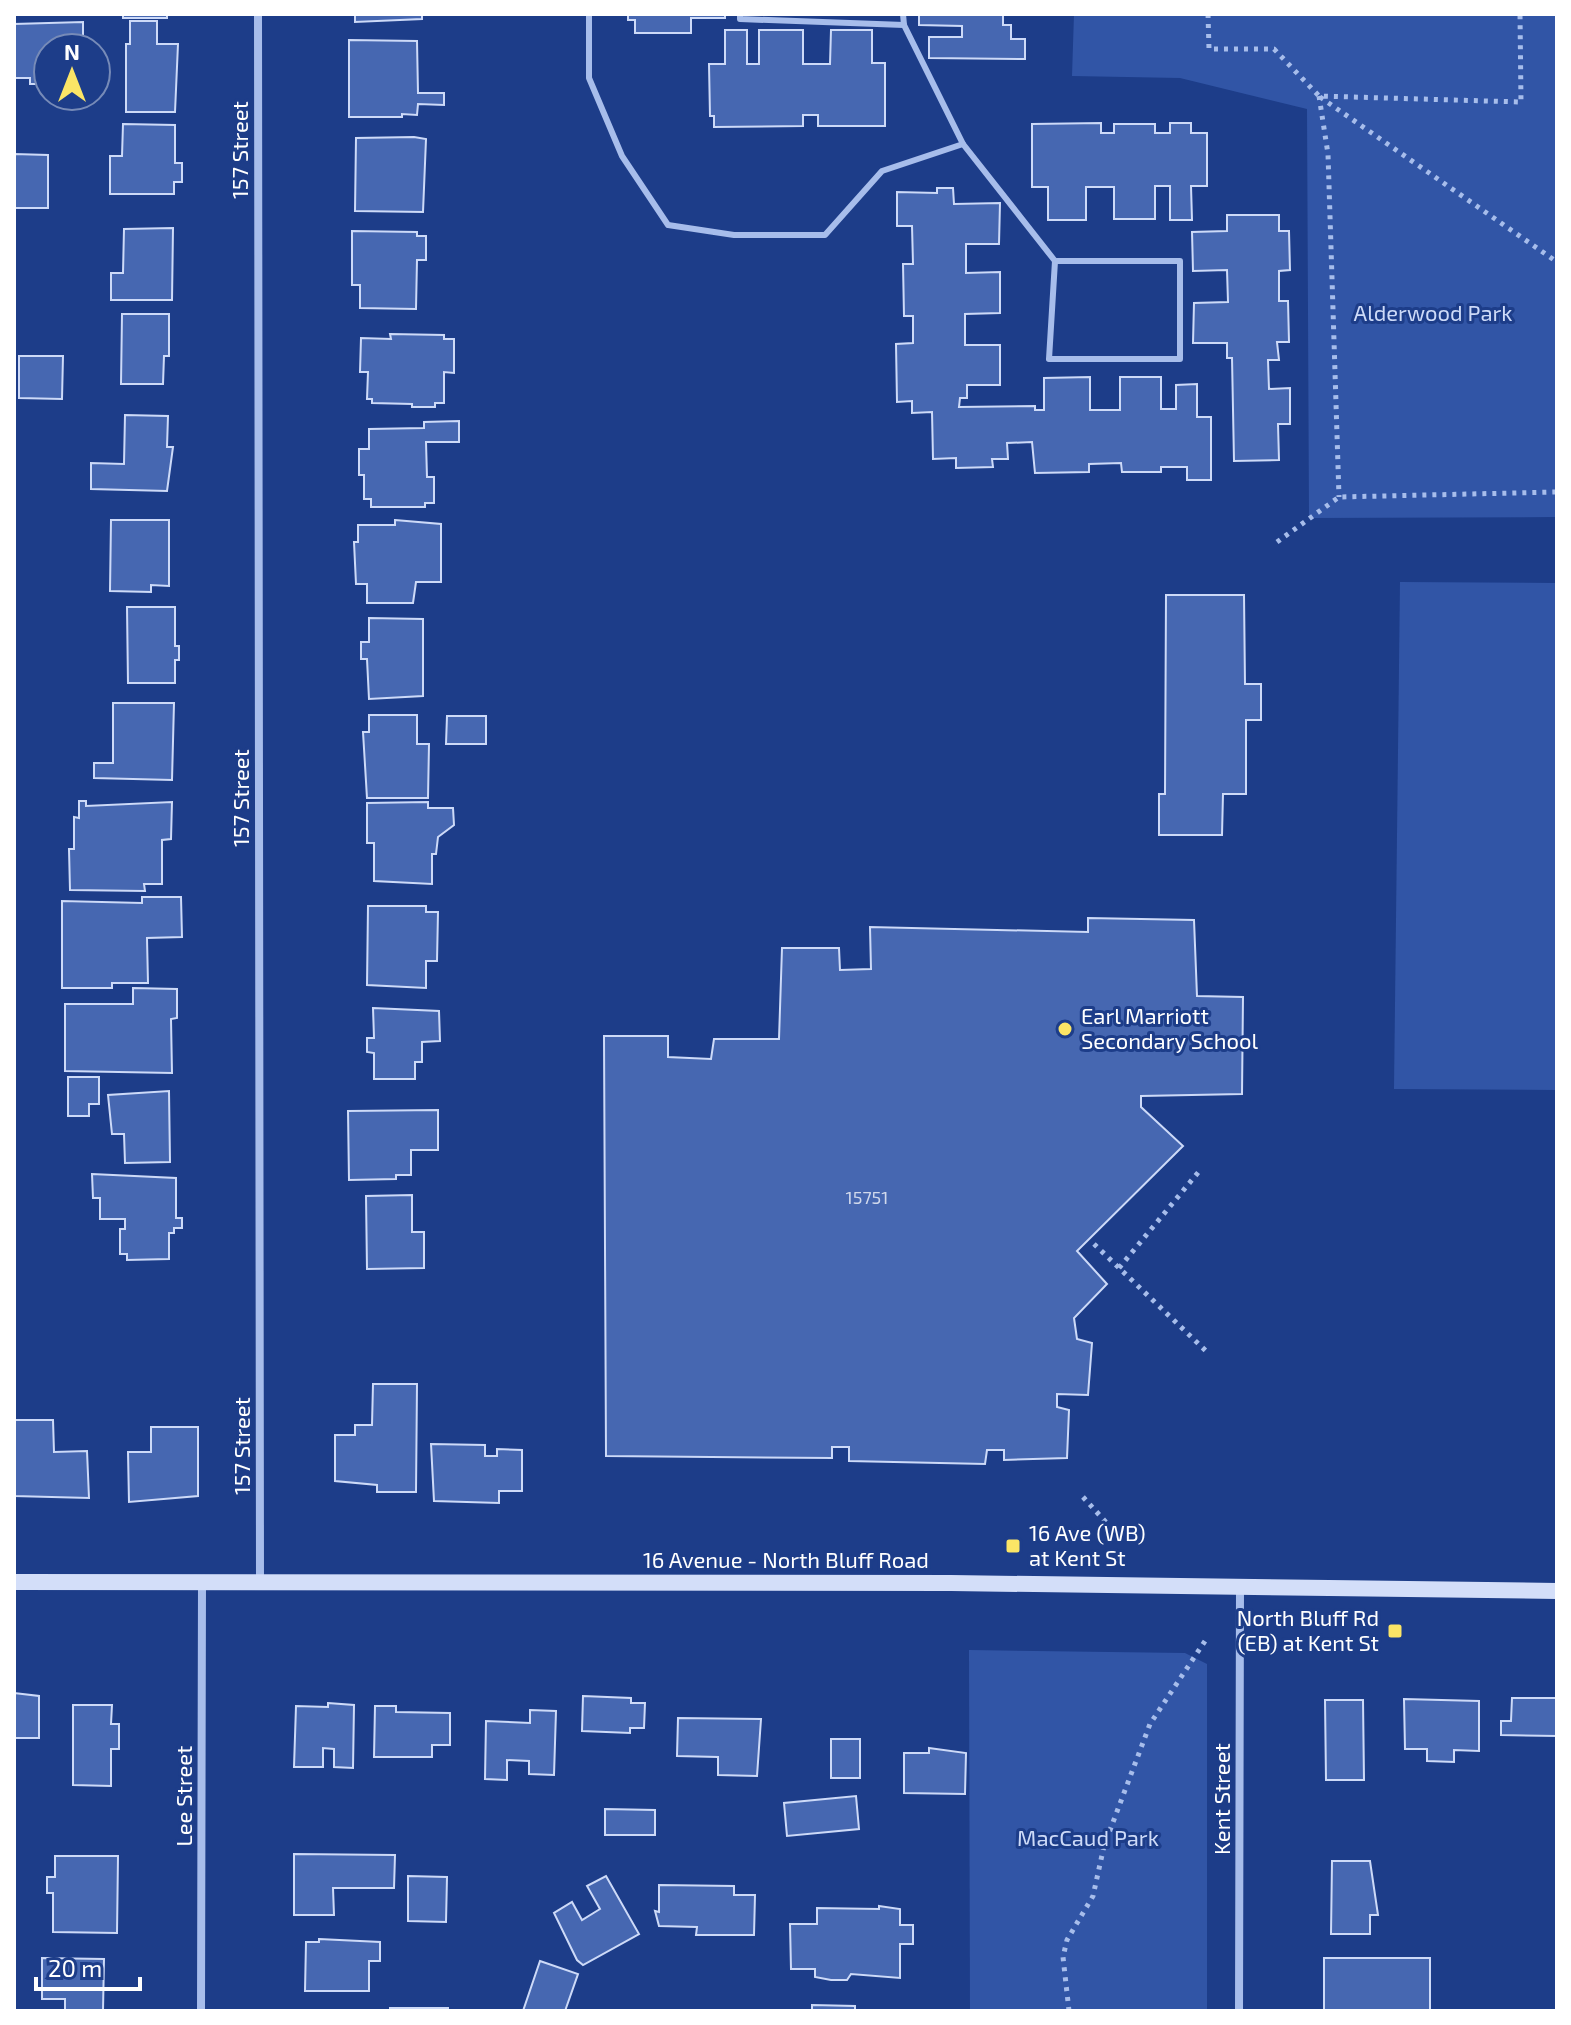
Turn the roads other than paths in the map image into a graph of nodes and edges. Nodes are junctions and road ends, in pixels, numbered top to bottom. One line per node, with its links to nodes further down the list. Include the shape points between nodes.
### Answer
1 (258, 14): 10 (street, 157 Street)
2 (589, 14): 6 (lane, via 589,78 622,156 668,225 734,235 825,235 882,171)
3 (740, 14): 5 (lane, via 740,19)
4 (903, 14): 5 (lane)
5 (904, 25): 6 (lane)
6 (963, 144): 7 (lane)
7 (1055, 261): 7 (lane, via 1180,261 1180,359 1049,359)
8 (14, 1582): 9 (main road, 16 Avenue - North Bluff Road)
9 (202, 1582): 10 (main road, 16 Avenue - North Bluff Road); 13 (street, Lee Street)
10 (260, 1582): 11 (main road, 16 Avenue - North Bluff Road)
11 (1240, 1587): 12 (main road, 16 Avenue - North Bluff Road); 14 (street, Kent Street)
12 (1557, 1591)
13 (201, 2011)
14 (1239, 2011)

